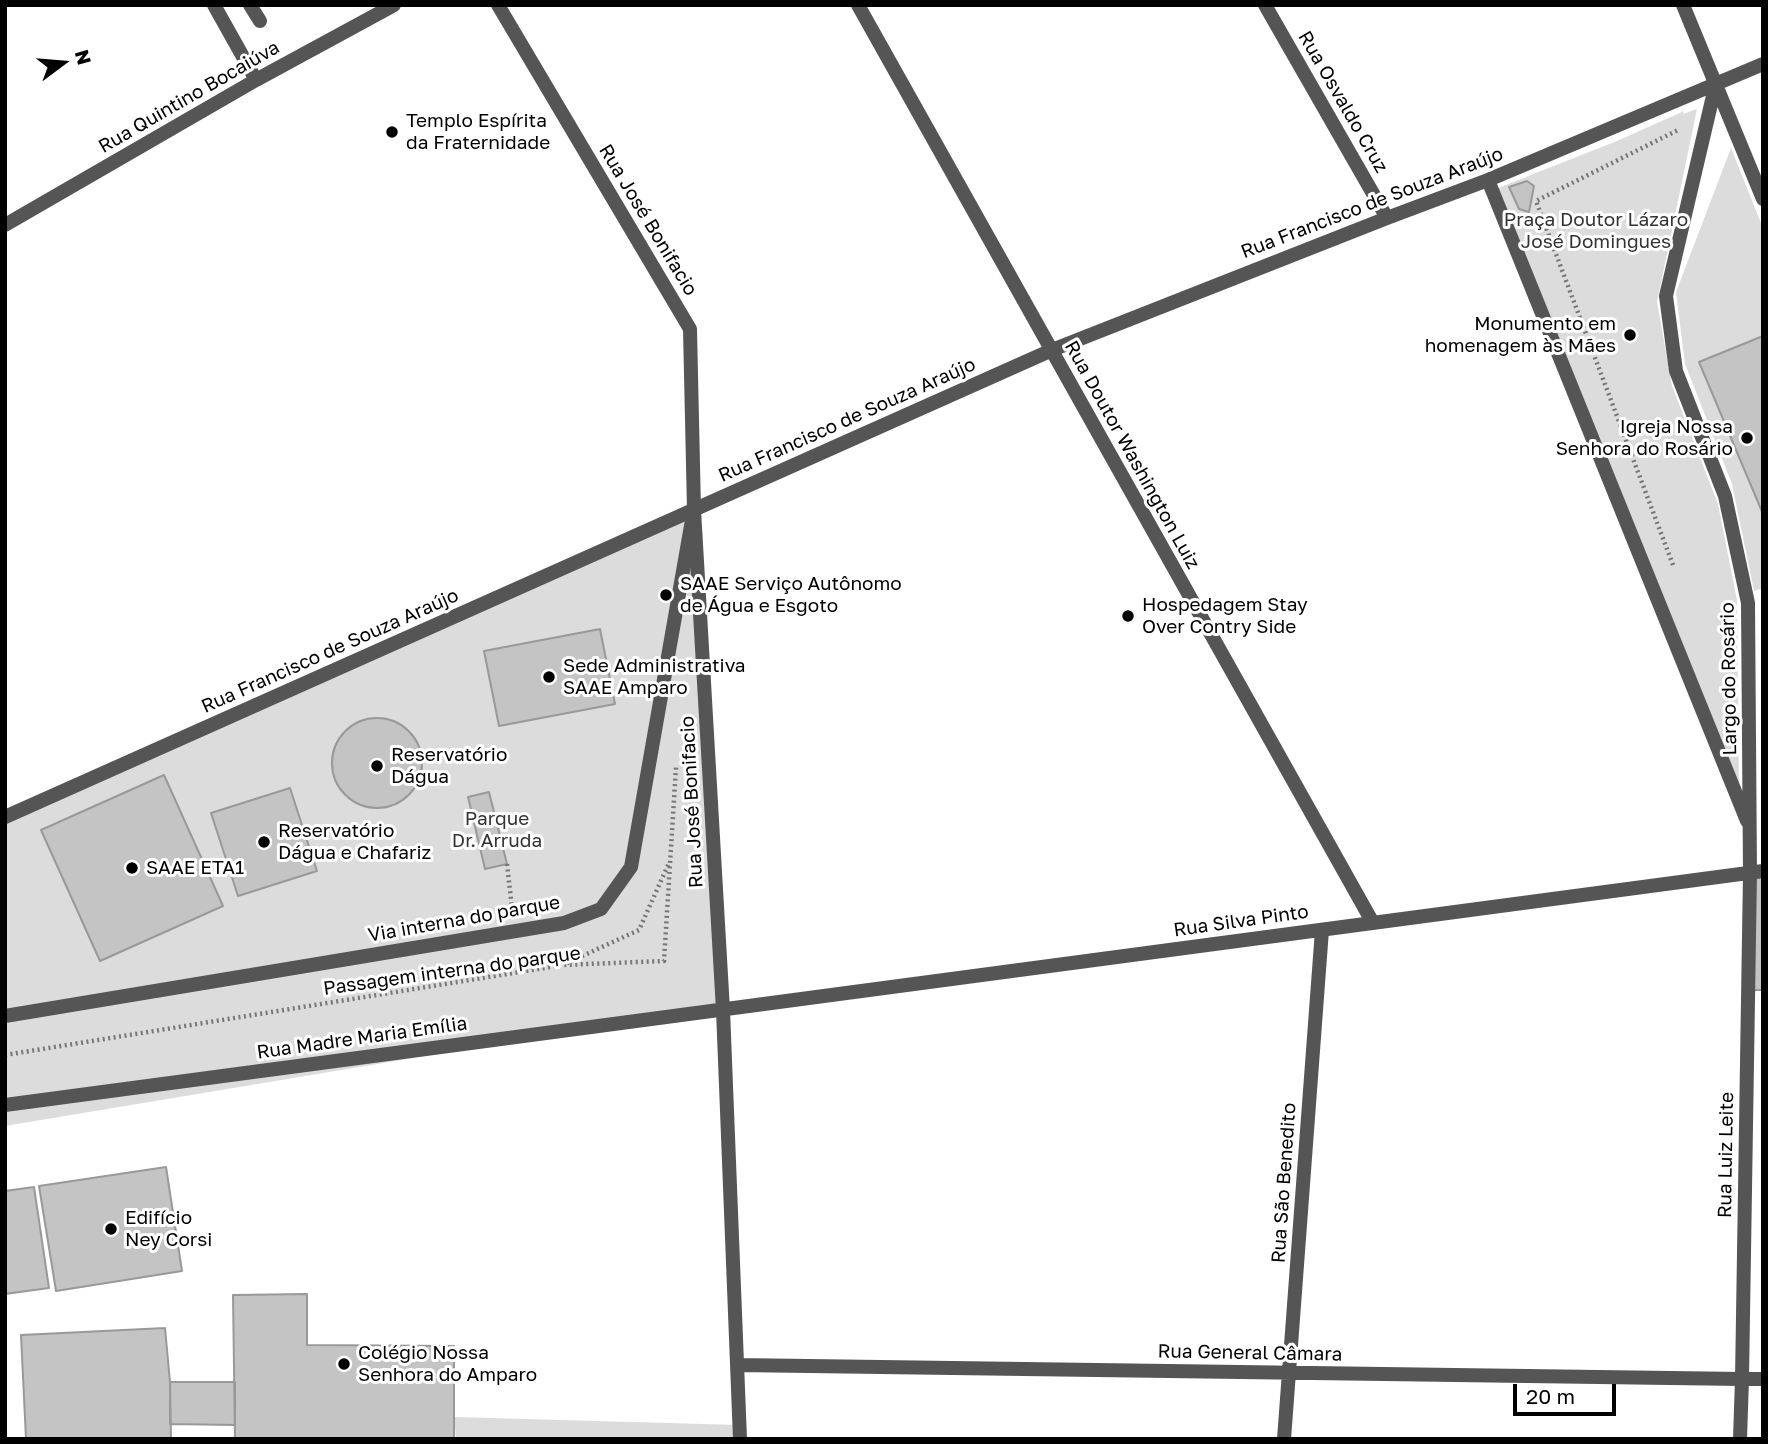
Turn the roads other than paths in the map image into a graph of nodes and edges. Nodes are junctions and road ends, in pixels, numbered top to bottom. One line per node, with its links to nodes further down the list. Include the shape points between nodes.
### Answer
1 (214, 5): 10 (street)
2 (250, 5): 8 (street)
3 (394, 5): 10 (street, Rua Quintino Bocaiúva)
4 (498, 5): 17 (street, Rua José Bonifacio, via 691,329)
5 (858, 5): 16 (street, Rua Doutor Washington Luiz)
6 (1265, 5): 14 (street, Rua Osvaldo Cruz)
7 (1683, 5): 11 (street)
8 (260, 21)
9 (1763, 64): 11 (street, Rua Francisco de Souza Araújo)
10 (256, 80): 15 (street, Rua Quintino Bocaiúva)
11 (1716, 83): 12 (street, Rua Francisco de Souza Araújo); 13 (street); 19 (street, Largo do Rosário, via 1666,296 1676,371 1725,496)
12 (1488, 180): 14 (street, Rua Francisco de Souza Araújo); 21 (street)
13 (1763, 198)
14 (1387, 218): 16 (street, Rua Francisco de Souza Araújo)
15 (5, 225)
16 (1052, 349): 17 (street, Rua Francisco de Souza Araújo); 23 (street, Rua Doutor Washington Luiz)
17 (694, 510): 20 (street, Rua Francisco de Souza Araújo); 25 (street, Rua José Bonifacio); 26 (street, Via interna do parque, via 631,867 601,909 564,923)
18 (1763, 598): 19 (street)
19 (1748, 603): 21 (street, Largo do Rosário)
20 (5, 817)
21 (1750, 829): 22 (street, Largo do Rosário)
22 (1756, 872): 23 (street, Rua Silva Pinto); 30 (street, Rua Luiz Leite)
23 (1373, 923): 24 (street, Rua Silva Pinto)
24 (1321, 930): 25 (street, Rua Silva Pinto); 29 (street, Rua São Benedito)
25 (723, 1010): 27 (street, Rua Madre Maria Emília); 28 (street, Rua José Bonifacio)
26 (5, 1016)
27 (5, 1105)
28 (737, 1365): 29 (street, Rua General Câmara); 32 (street, Rua José Bonifacio)
29 (1289, 1373): 30 (street, Rua General Câmara); 33 (street, Rua São Benedito)
30 (1742, 1379): 31 (street, Rua General Câmara); 34 (street, Rua Luiz Leite)
31 (1763, 1379)
32 (740, 1439)
33 (1284, 1439)
34 (1740, 1439)

